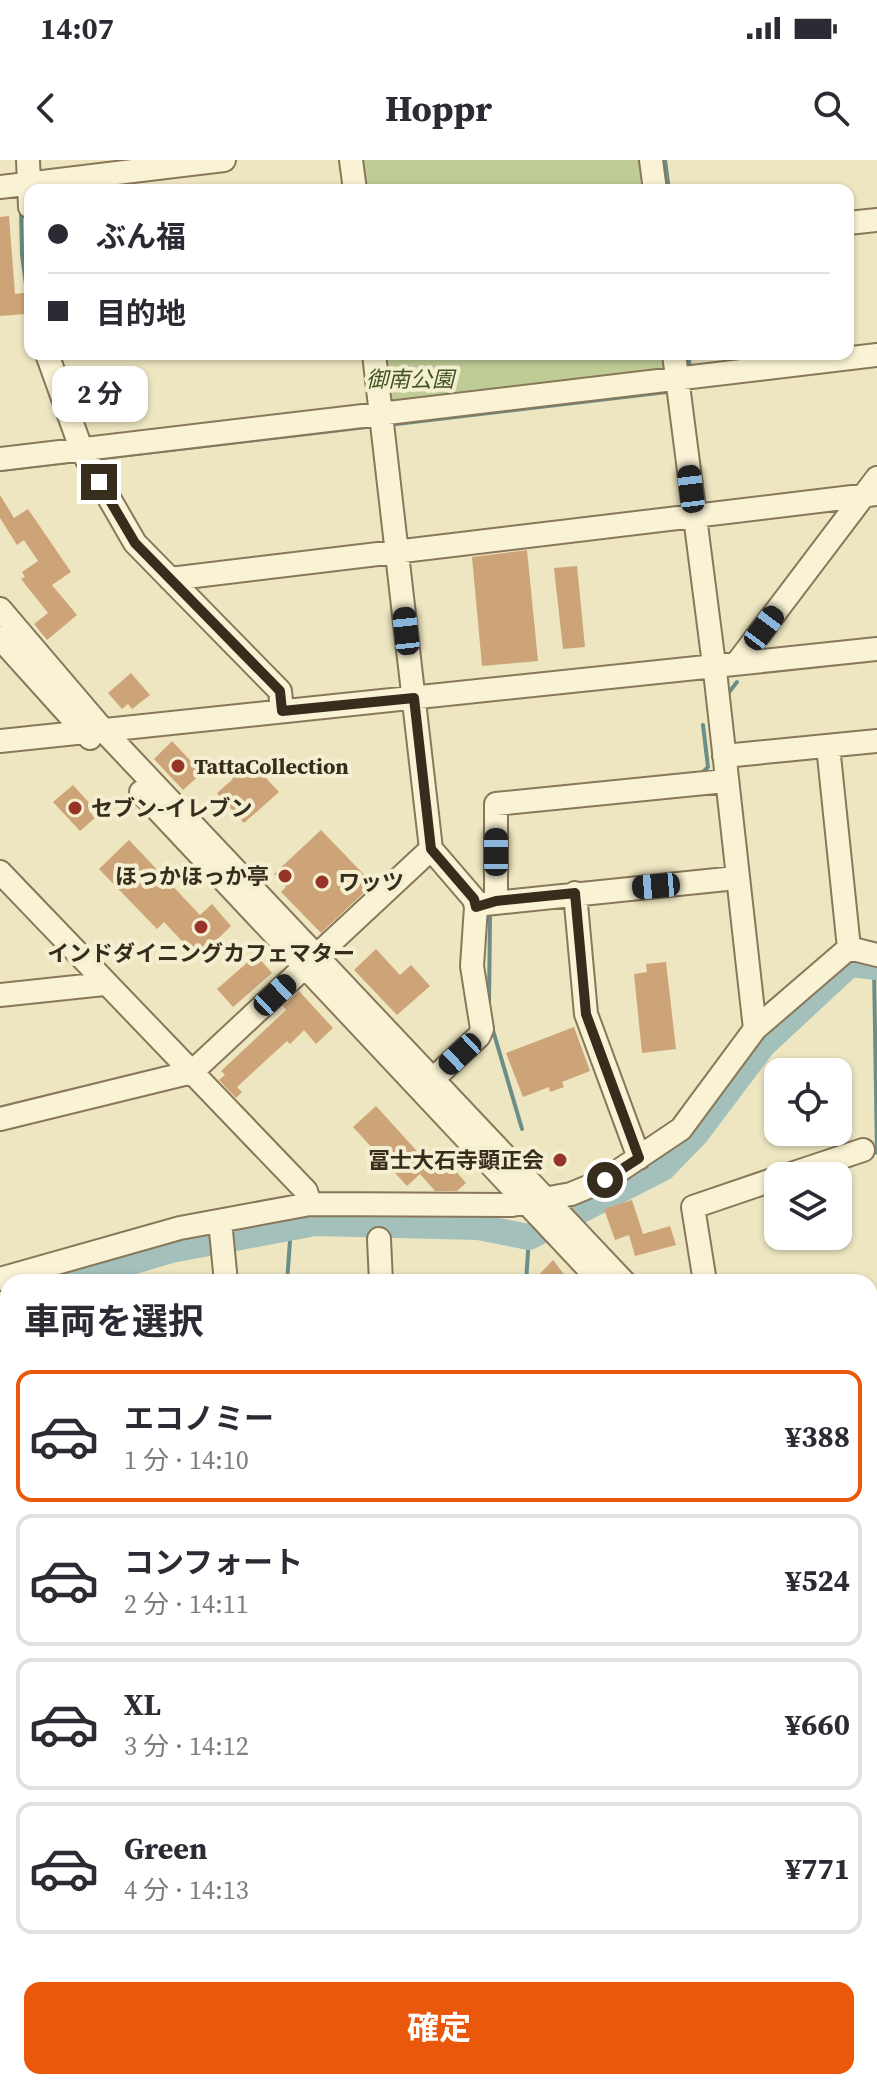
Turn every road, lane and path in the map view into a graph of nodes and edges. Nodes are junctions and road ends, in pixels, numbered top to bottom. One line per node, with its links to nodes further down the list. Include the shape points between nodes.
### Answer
1 (28, 160): 8 (street)
2 (224, 160): 5 (street)
3 (351, 160): 6 (street)
4 (651, 160): 7 (street)
5 (25, 184)
6 (354, 184)
7 (654, 184)
8 (17, 185)
9 (877, 220): 10 (street)
10 (854, 222)
11 (877, 355): 12 (street)
12 (854, 356)
13 (49, 360): 19 (street)
14 (375, 360): 18 (street)
15 (675, 360): 17 (street)
16 (798, 360): 17 (street)
17 (677, 381): 18 (street); 22 (street)
18 (382, 423): 19 (street); 23 (street)
19 (80, 454): 20 (street); 24 (street, via 135,543)
20 (0, 459)
21 (872, 491): 22 (street); 28 (street)
22 (694, 516): 23 (street); 29 (street)
23 (397, 552): 24 (street); 30 (street)
24 (170, 579): 31 (street, via 280,691)
25 (0, 609): 32 (street)
26 (0, 638): 32 (street)
27 (877, 649): 28 (street)
28 (737, 663): 29 (street)
29 (714, 666): 30 (street); 36 (street)
30 (414, 698): 31 (street); 38 (street)
31 (282, 711): 32 (street)
32 (94, 732): 33 (street); 45 (street)
33 (0, 741)
34 (877, 741): 35 (street)
35 (828, 746): 36 (street); 43 (street)
36 (724, 756): 37 (street)
37 (725, 781): 40 (street); 42 (street, via 496,804)
38 (431, 849): 42 (street, via 474,899); 45 (street)
39 (0, 872): 46 (street)
40 (736, 878): 41 (street); 48 (street)
41 (575, 893): 42 (street); 53 (street, via 586,1014)
42 (486, 904): 50 (street, via 472,966 482,1029)
43 (849, 948): 44 (street); 48 (street)
44 (877, 955)
45 (311, 962): 49 (street); 50 (street); 57 (street)
46 (104, 984): 47 (street); 49 (street)
47 (0, 995)
48 (755, 1029): 53 (street, via 681,1129)
49 (192, 1072): 51 (street); 56 (street, via 306,1191)
50 (432, 1080): 57 (street)
51 (0, 1119)
52 (863, 1150): 54 (street)
53 (639, 1158): 57 (street)
54 (827, 1162)
55 (764, 1183): 66 (street, via 693,1207)
56 (310, 1204): 57 (street); 58 (street)
57 (543, 1209): 59 (street)
58 (220, 1225): 61 (street, via 180,1228); 62 (street)
59 (568, 1235): 64 (street); 65 (street)
60 (379, 1239): 63 (street)
61 (18, 1274)
62 (225, 1274)
63 (381, 1274)
64 (595, 1274)
65 (614, 1274)
66 (704, 1274)

